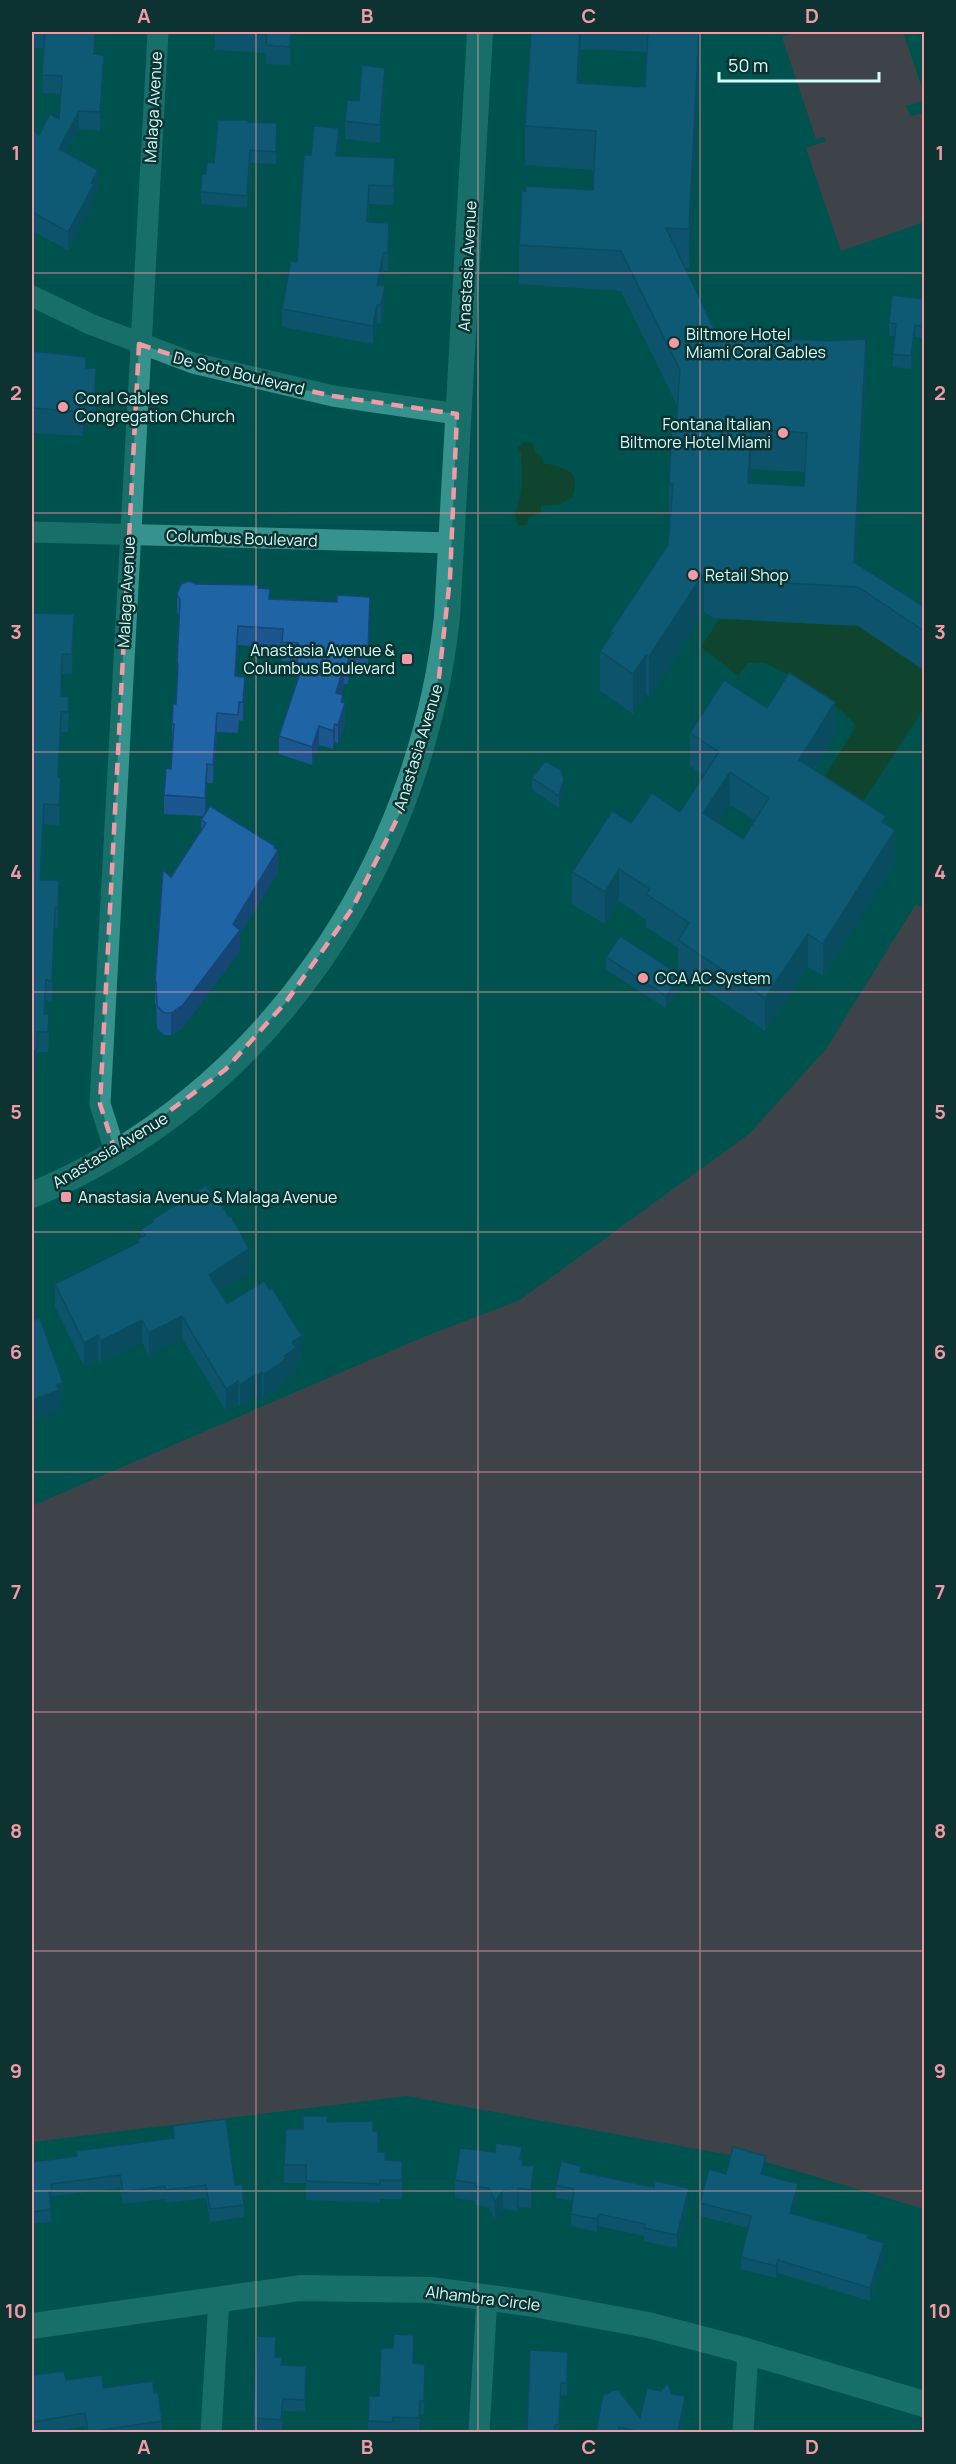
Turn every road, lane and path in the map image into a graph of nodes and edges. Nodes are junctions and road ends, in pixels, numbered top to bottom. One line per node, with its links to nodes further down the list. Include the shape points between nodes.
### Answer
1 (158, 32): 4 (street, Malaga Avenue)
2 (480, 32): 5 (street, Anastasia Avenue)
3 (32, 296): 4 (street, De Soto Boulevard)
4 (140, 344): 5 (street, De Soto Boulevard, via 224,372 323,394); 7 (street, Malaga Avenue)
5 (457, 414): 8 (street, Anastasia Avenue)
6 (32, 532): 7 (street, Columbus Boulevard)
7 (129, 534): 8 (street, Columbus Boulevard); 9 (street, Malaga Avenue, via 100,1104)
8 (452, 543): 9 (street, Anastasia Avenue, via 445,634 432,711 400,813 361,893 322,956 243,1052 171,1115)
9 (116, 1151): 10 (street, Anastasia Avenue)
10 (32, 1195)
11 (487, 2296): 12 (street, Alhambra Circle, via 414,2289 315,2288); 14 (street, Alhambra Circle, via 630,2321); 17 (street)
12 (219, 2299): 13 (street, Alhambra Circle); 16 (street)
13 (32, 2326)
14 (748, 2351): 15 (street, Alhambra Circle); 18 (street)
15 (924, 2404)
16 (211, 2433)
17 (479, 2433)
18 (743, 2433)

